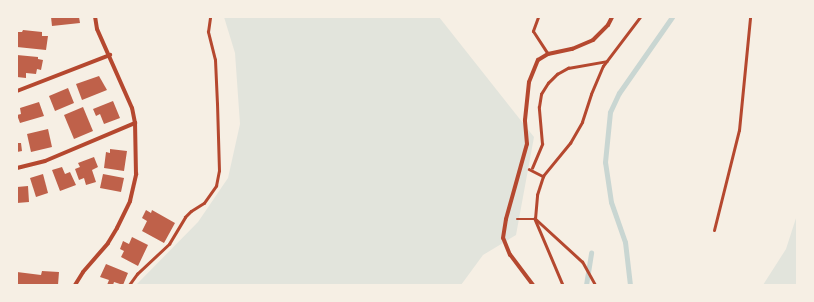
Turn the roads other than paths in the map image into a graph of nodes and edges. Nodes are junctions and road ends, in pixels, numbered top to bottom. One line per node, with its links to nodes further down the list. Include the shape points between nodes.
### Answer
1 (95, 17): 6 (street, via 97,29)
2 (538, 17): 5 (lane, via 533,31)
3 (612, 17): 5 (street, via 608,25 593,40 572,49)
4 (750, 17): 10 (lane, via 738,130)
5 (548, 54): 12 (street, via 538,60 529,82 525,120 527,144 503,238 510,255)
6 (110, 55): 7 (street); 8 (street, via 132,108)
7 (17, 91)
8 (135, 123): 9 (street, via 45,161); 11 (street, via 136,174 130,201 108,243 83,272)
9 (17, 168)
10 (714, 230)
11 (76, 285)
12 (533, 285)

